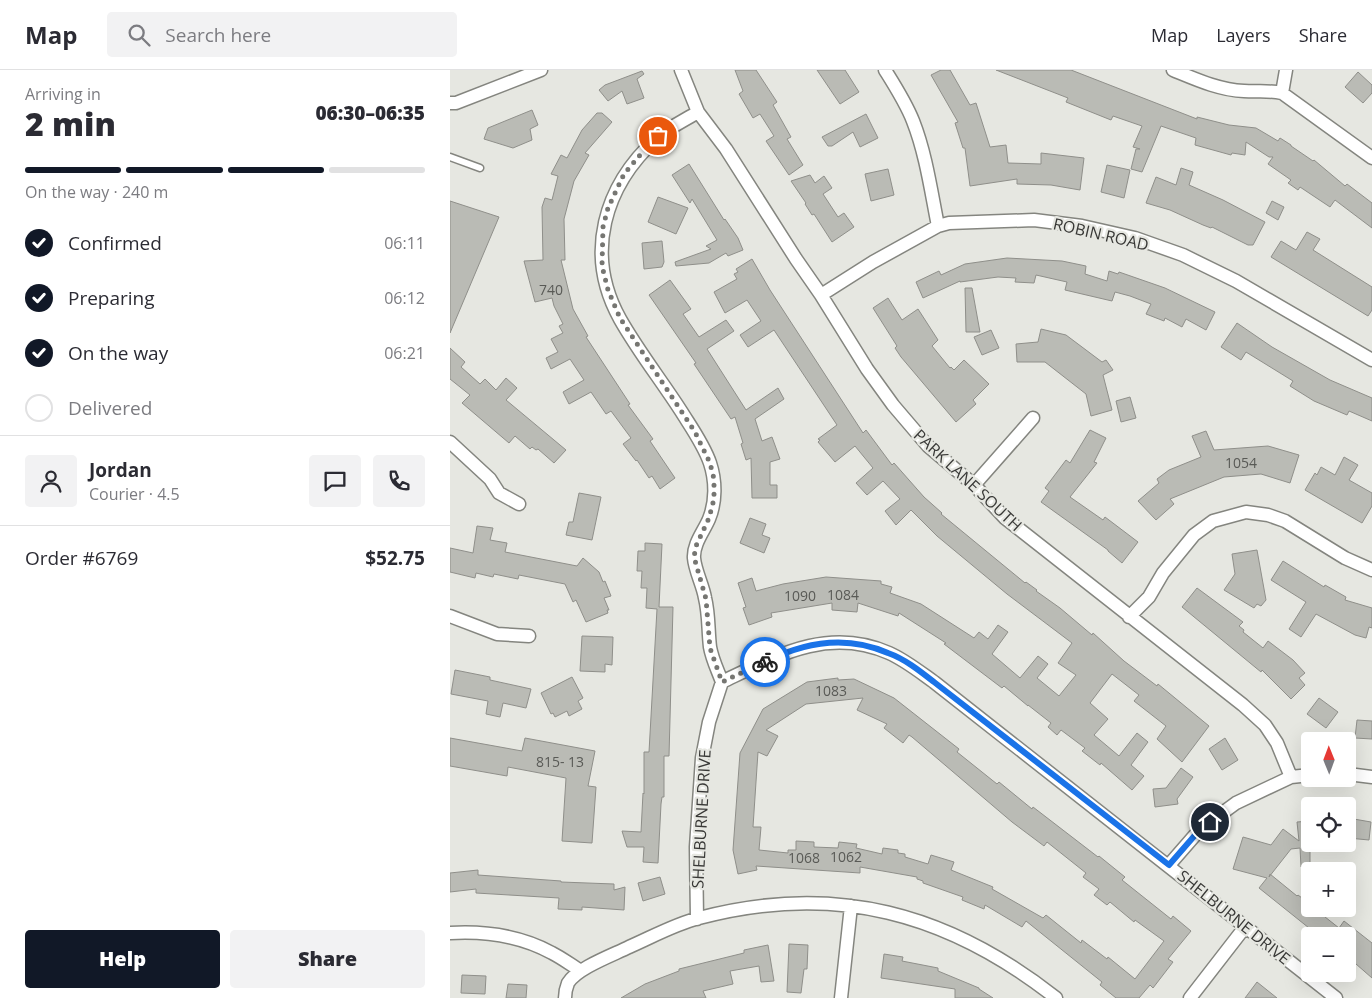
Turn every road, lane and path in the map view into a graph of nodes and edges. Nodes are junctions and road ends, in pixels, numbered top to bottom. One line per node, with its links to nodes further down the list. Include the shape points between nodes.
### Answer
1 (541, 70): 7 (street)
2 (681, 70): 8 (street, PARK LANE SOUTH)
3 (885, 70): 12 (street, via 913,120 926,164)
4 (1173, 70): 6 (street, via 1224,88)
5 (1286, 70): 6 (street)
6 (1282, 93): 10 (street)
7 (450, 103)
8 (698, 112): 13 (street, PARK LANE SOUTH, via 726,149); 23 (street, via 658,136 624,174 603,227 602,266 620,318 695,432 710,463 714,499 694,557 706,599 710,648)
9 (450, 157): 11 (lane)
10 (1372, 158)
11 (480, 168)
12 (938, 226): 13 (street, ROBIN ROAD); 14 (street, ROBIN ROAD, via 1034,220 1082,226 1135,238 1183,255 1236,281)
13 (821, 295): 17 (street, PARK LANE SOUTH, via 893,405 928,446)
14 (1372, 360)
15 (1033, 418): 17 (street)
16 (450, 442): 18 (street, via 490,479 499,493)
17 (974, 485): 21 (street, PARK LANE SOUTH, via 1005,518)
18 (519, 504)
19 (1372, 570): 21 (street, via 1345,558 1285,521 1246,512 1213,521 1194,535 1162,573 1149,597)
20 (450, 616): 22 (street, via 497,634)
21 (1130, 617): 26 (street, PARK LANE SOUTH, via 1265,725 1277,743)
22 (529, 636)
23 (722, 682): 28 (street, SHELBURNE DRIVE, via 781,654 820,643 850,643 889,653 934,682); 30 (street, SHELBURNE DRIVE, via 702,758 696,847)
24 (1356, 775): 27 (street)
25 (1301, 776): 26 (street)
26 (1291, 777): 28 (street, via 1223,812 1196,834)
27 (1372, 777)
28 (1169, 865): 31 (street, SHELBURNE DRIVE)
29 (851, 906): 30 (street, via 780,904); 35 (street); 36 (street, via 901,915 947,932 992,953)
30 (697, 919): 33 (street)
31 (1245, 927): 37 (street); 38 (street, SHELBURNE DRIVE)
32 (450, 933): 33 (street, via 484,933 520,941 552,953)
33 (581, 971): 34 (street, via 569,982)
34 (565, 998)
35 (841, 998)
36 (1056, 998)
37 (1190, 998)
38 (1336, 998)

